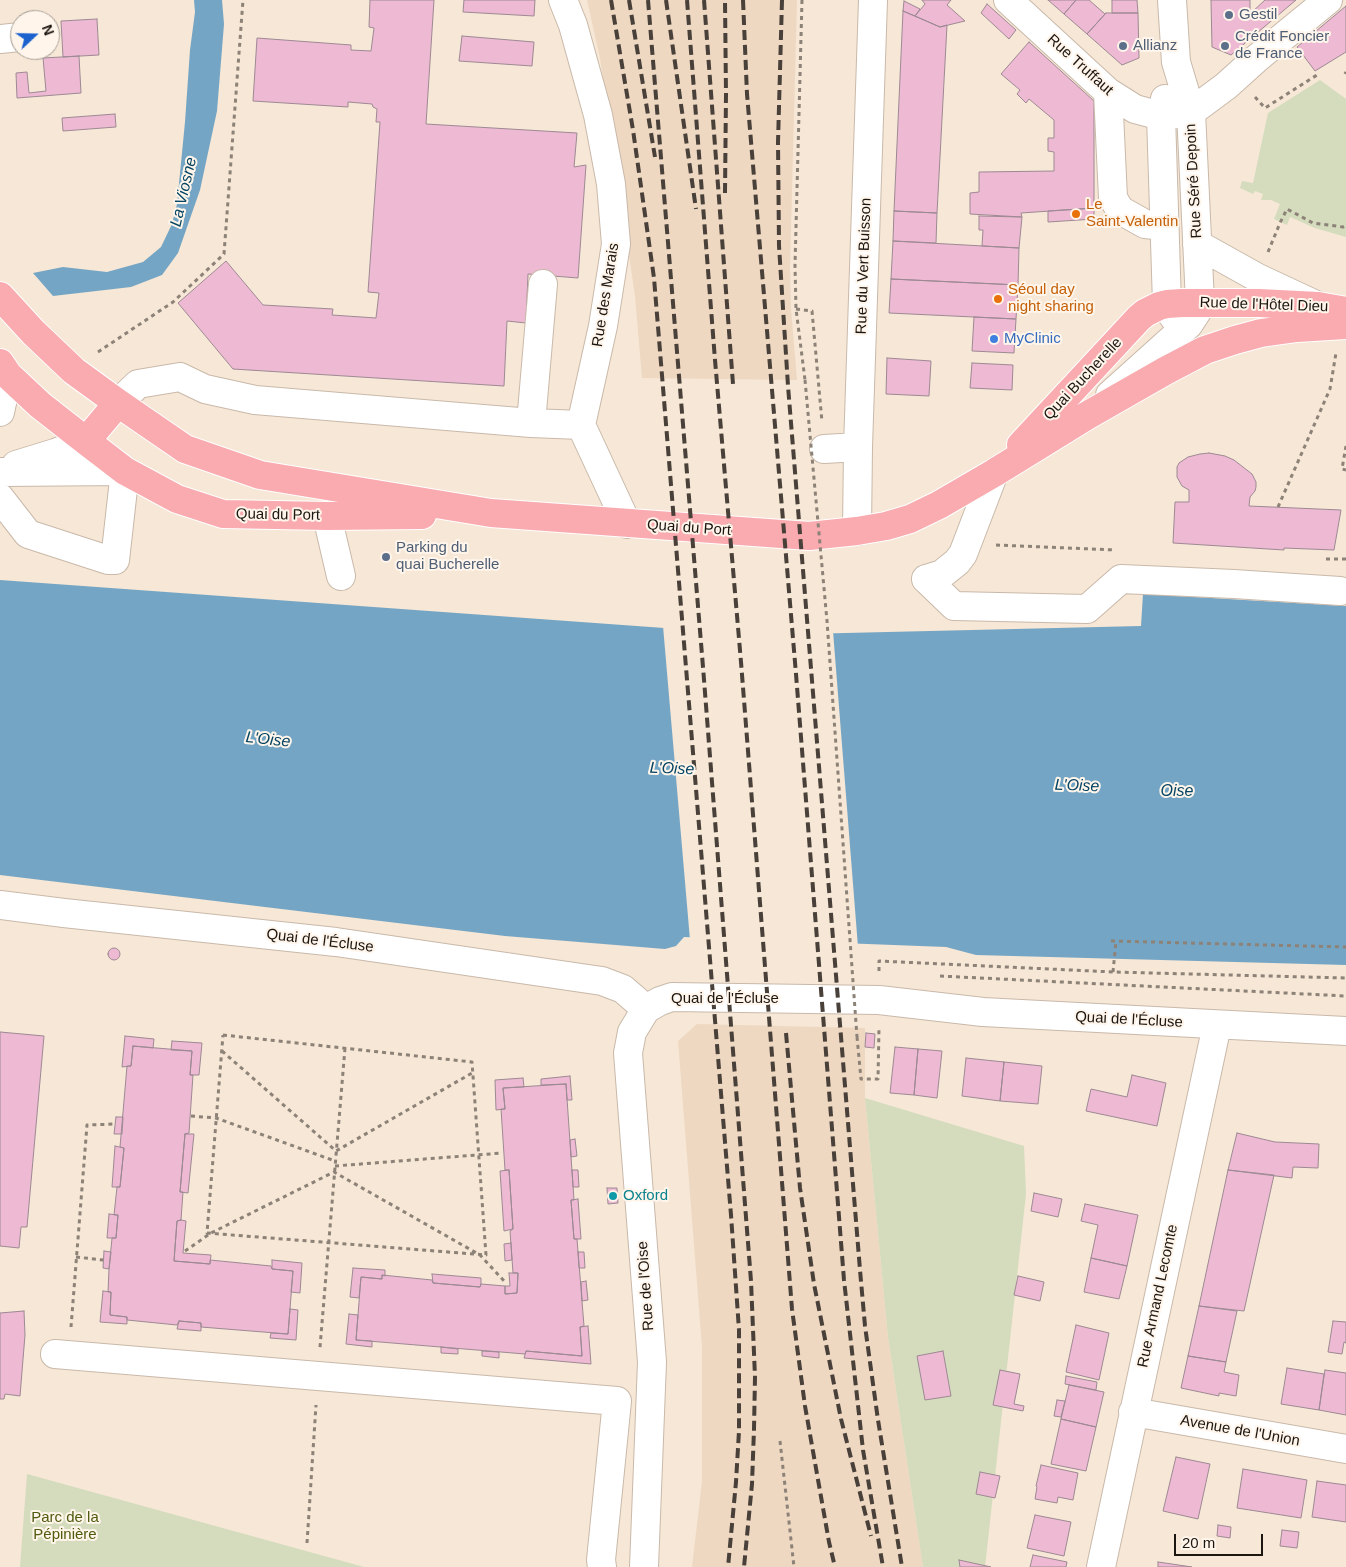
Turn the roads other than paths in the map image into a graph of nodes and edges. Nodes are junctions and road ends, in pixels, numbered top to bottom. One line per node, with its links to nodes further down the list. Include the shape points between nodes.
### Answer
1 (563, 0): 25 (street, Rue des Marais, via 598,115 611,184 616,244 603,326)
2 (873, 0): 27 (street, Rue du Vert Buisson)
3 (1008, 0): 7 (street, Rue Truffaut)
4 (1172, 0): 6 (street, Rue Séré Depoin)
5 (1328, 0): 8 (street)
6 (1176, 62): 8 (street, Rue Séré Depoin); 9 (street, Rue Séré Depoin)
7 (1108, 92): 9 (street, Rue Truffaut, via 1136,109); 10 (street, via 1113,198 1120,210 1145,224)
8 (1191, 112): 9 (street); 11 (street, Rue Séré Depoin)
9 (1161, 116): 10 (street, Rue Séré Depoin)
10 (1164, 226): 14 (street, Rue Séré Depoin)
11 (1197, 244): 14 (street, Rue Séré Depoin); 15 (street)
12 (543, 284): 24 (street)
13 (0, 296): 21 (main road, Quai du Port, via 74,371)
14 (1183, 303): 15 (main road, Rue de l'Hôtel Dieu, via 1259,302); 17 (street, via 1170,312); 32 (main road, Quai Bucherelle, via 1153,309 1139,318)
15 (1318, 306): 16 (main road, Rue de l'Hôtel Dieu)
16 (1346, 311)
17 (1184, 330): 19 (street); 23 (street)
18 (1342, 335): 19 (main road, Rue de l'Hôtel Dieu, via 1297,328 1261,333)
19 (1201, 352): 23 (main road, Quai Bucherelle)
20 (4, 369): 22 (street); 26 (main road, Quai du Port, via 40,405)
21 (118, 403): 24 (street, via 138,384 180,377 206,389 255,400); 26 (main road); 34 (main road, Quai du Port, via 185,449 260,475)
22 (0, 412)
23 (1088, 415): 32 (main road, Quai Bucherelle)
24 (531, 423): 25 (street)
25 (581, 425): 36 (street)
26 (86, 441): 29 (street); 30 (main road, Quai du Port)
27 (858, 447): 28 (street); 37 (street, Rue du Vert Buisson)
28 (824, 449)
29 (0, 468)
30 (125, 471): 31 (street); 33 (street, via 115,560 28,534); 35 (main road, Quai du Port, via 177,499 223,514)
31 (0, 472)
32 (994, 473): 37 (main road, Quai Bucherelle, via 910,518); 39 (street, via 963,554 942,574 926,579 954,606 1087,609 1121,579)
33 (0, 498)
34 (491, 514): 35 (main road, Quai du Port); 36 (main road, Quai du Port)
35 (327, 516): 38 (street)
36 (628, 524): 37 (main road, Quai du Port, via 809,536)
37 (857, 531)
38 (341, 576)
39 (1340, 590)
40 (0, 905): 41 (street, Quai de l'Écluse, via 336,942 602,982 623,989)
41 (646, 1009): 42 (street, Quai de l'Écluse, via 666,998 879,987 984,1012); 48 (street, Rue de l'Oise, via 632,1032 628,1053 652,1362)
42 (1217, 1024): 43 (street, Quai de l'Écluse); 45 (street, Rue Armand Lecomte)
43 (1346, 1031)
44 (62, 1354): 47 (street, via 617,1401)
45 (1133, 1412): 46 (street, Avenue de l'Union); 49 (street, Rue Armand Lecomte)
46 (1346, 1449)
47 (602, 1567)
48 (644, 1567)
49 (1101, 1567)

